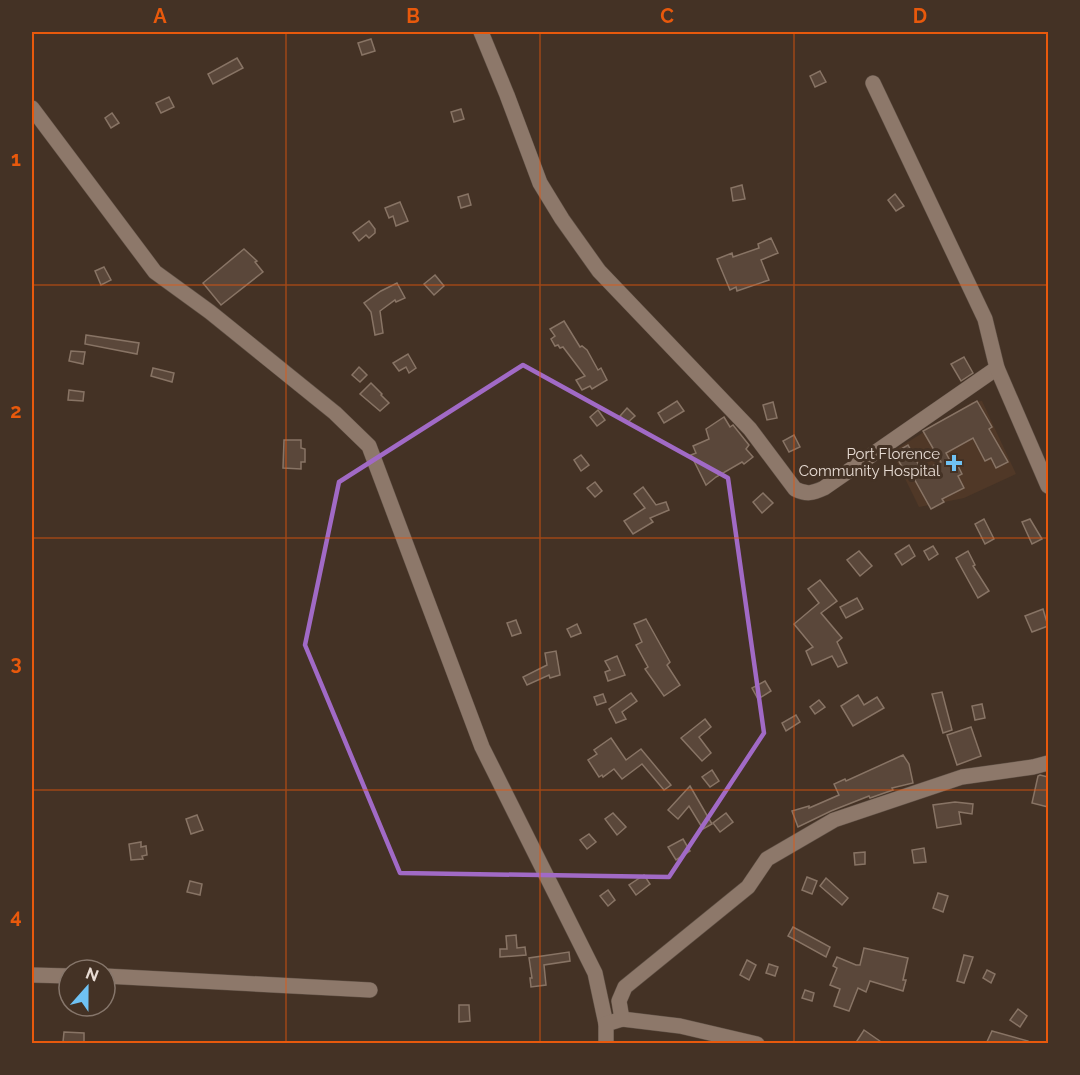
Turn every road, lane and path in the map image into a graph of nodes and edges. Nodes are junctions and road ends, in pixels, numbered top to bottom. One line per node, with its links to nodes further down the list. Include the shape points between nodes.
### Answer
1 (481, 32): 4 (street, via 540,183 562,219 599,271 750,429 795,489 810,494 824,488)
2 (873, 84): 4 (street, via 985,319)
3 (32, 108): 12 (street, via 155,272 335,413 369,446 482,747 595,973)
4 (997, 369): 5 (street)
5 (1048, 486)
6 (1048, 763): 11 (street, via 962,777 873,805 834,820 767,859 748,887 625,987 619,1001)
7 (32, 975): 8 (street)
8 (57, 976)
9 (117, 977): 10 (street)
10 (370, 990)
11 (622, 1018): 12 (street); 14 (street, via 680,1026)
12 (606, 1024): 13 (street)
13 (606, 1044)
14 (757, 1044)

